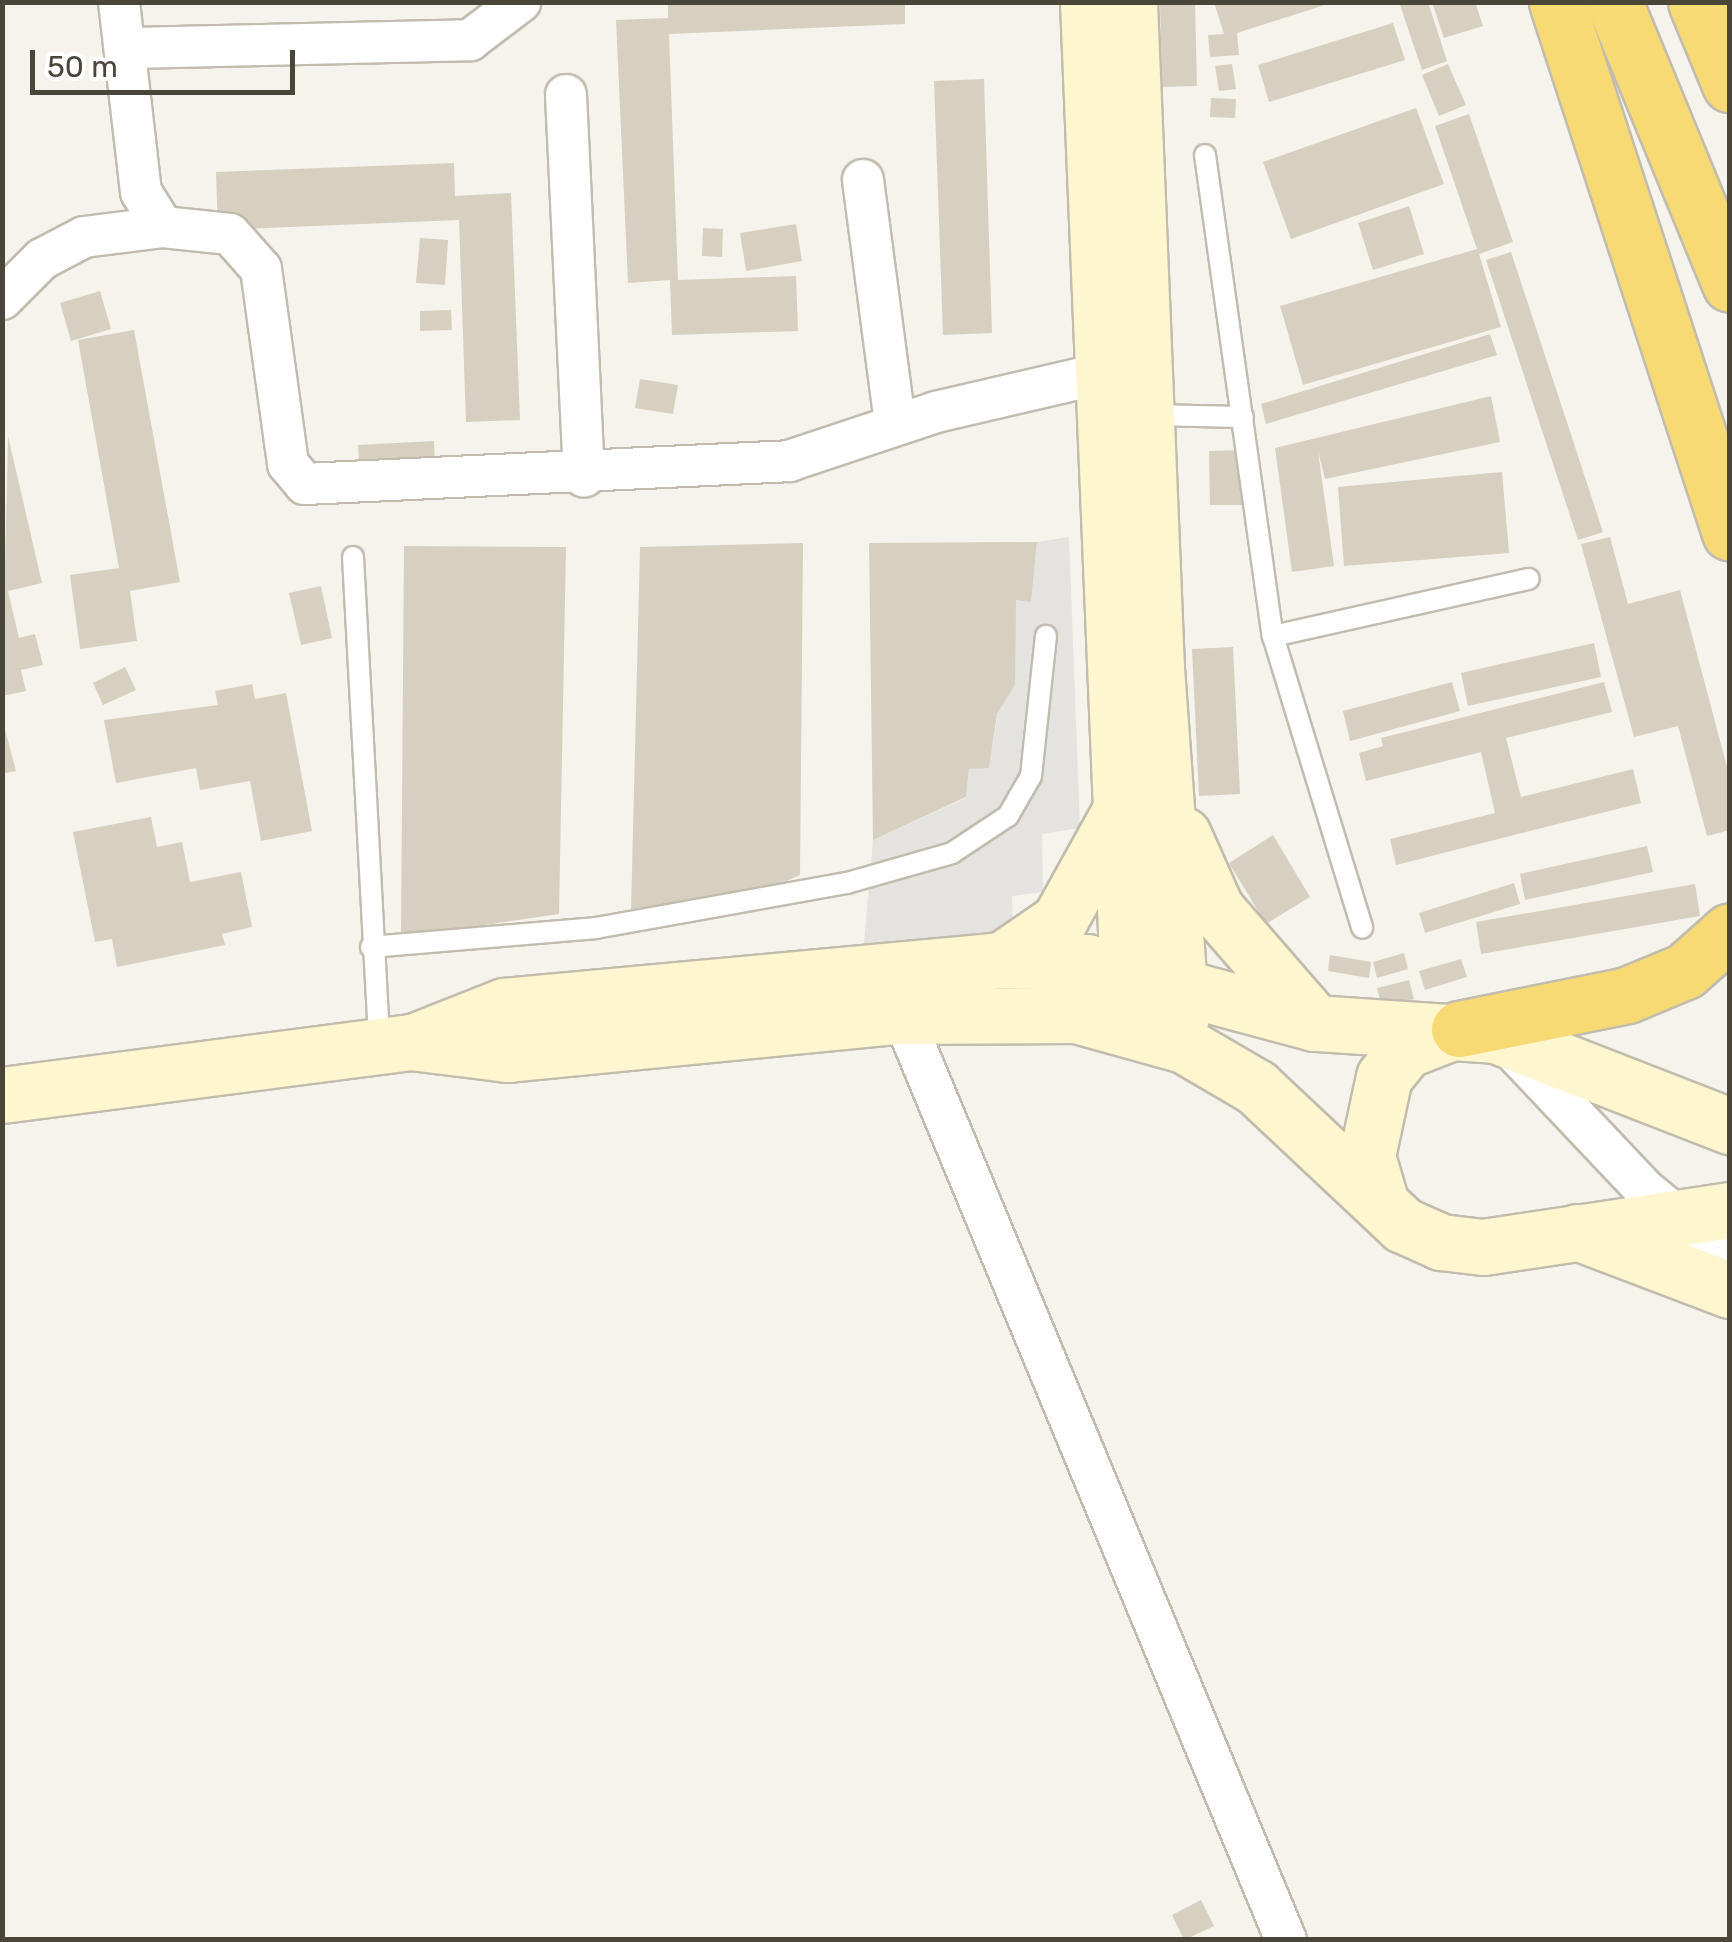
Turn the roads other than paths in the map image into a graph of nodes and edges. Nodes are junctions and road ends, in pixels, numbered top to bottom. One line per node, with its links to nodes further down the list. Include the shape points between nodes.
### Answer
1 (120, 2): 11 (street)
2 (520, 2): 9 (street, via 470,40)
3 (1088, 2): 19 (street)
4 (1128, 2): 19 (street)
5 (1557, 2): 23 (highway)
6 (1614, 2): 17 (highway)
7 (1696, 2): 12 (highway)
8 (1718, 2): 10 (highway)
9 (419, 21): 11 (street)
10 (1730, 24)
11 (130, 48): 16 (street, via 136,166)
12 (1730, 84)
13 (566, 95): 22 (street)
14 (1204, 154): 20 (lane)
15 (862, 180): 21 (street)
16 (163, 226): 18 (street, via 84,237 42,259); 22 (street, via 230,234 261,269 288,464 306,484)
17 (1730, 284)
18 (2, 299)
19 (1118, 400): 20 (lane); 21 (street); 28 (street)
20 (1243, 417): 27 (lane)
21 (895, 424): 22 (street, via 789,461)
22 (584, 477)
23 (1730, 533)
24 (354, 557): 31 (lane)
25 (1529, 578): 27 (lane)
26 (1046, 636): 31 (lane, via 1031,776 1008,816 952,853 848,883 596,928)
27 (1273, 636): 29 (lane)
28 (1144, 806): 32 (street, via 1059,921); 33 (street); 34 (street); 36 (street, via 1216,909)
29 (1362, 928)
30 (1730, 930): 38 (highway, via 1685,971 1627,995)
31 (371, 947): 39 (lane)
32 (1002, 960): 33 (street); 35 (street)
33 (1127, 969): 34 (street); 37 (street)
34 (1179, 983): 36 (street); 40 (street)
35 (894, 994): 37 (street); 39 (street, via 508,1054); 49 (street)
36 (1314, 1022): 38 (street)
37 (1131, 1026): 40 (street)
38 (1478, 1032): 42 (street); 43 (street, via 1406,1050 1384,1077 1367,1156); 45 (street)
39 (395, 1044): 41 (street)
40 (1184, 1045): 43 (street, via 1256,1087)
41 (2, 1095)
42 (1730, 1126)
43 (1379, 1197): 46 (street, via 1403,1225 1441,1242 1483,1246)
44 (1730, 1210): 45 (street)
45 (1673, 1215): 46 (street); 47 (street)
46 (1574, 1231): 48 (street)
47 (1730, 1259)
48 (1730, 1290)
49 (1286, 1940)

